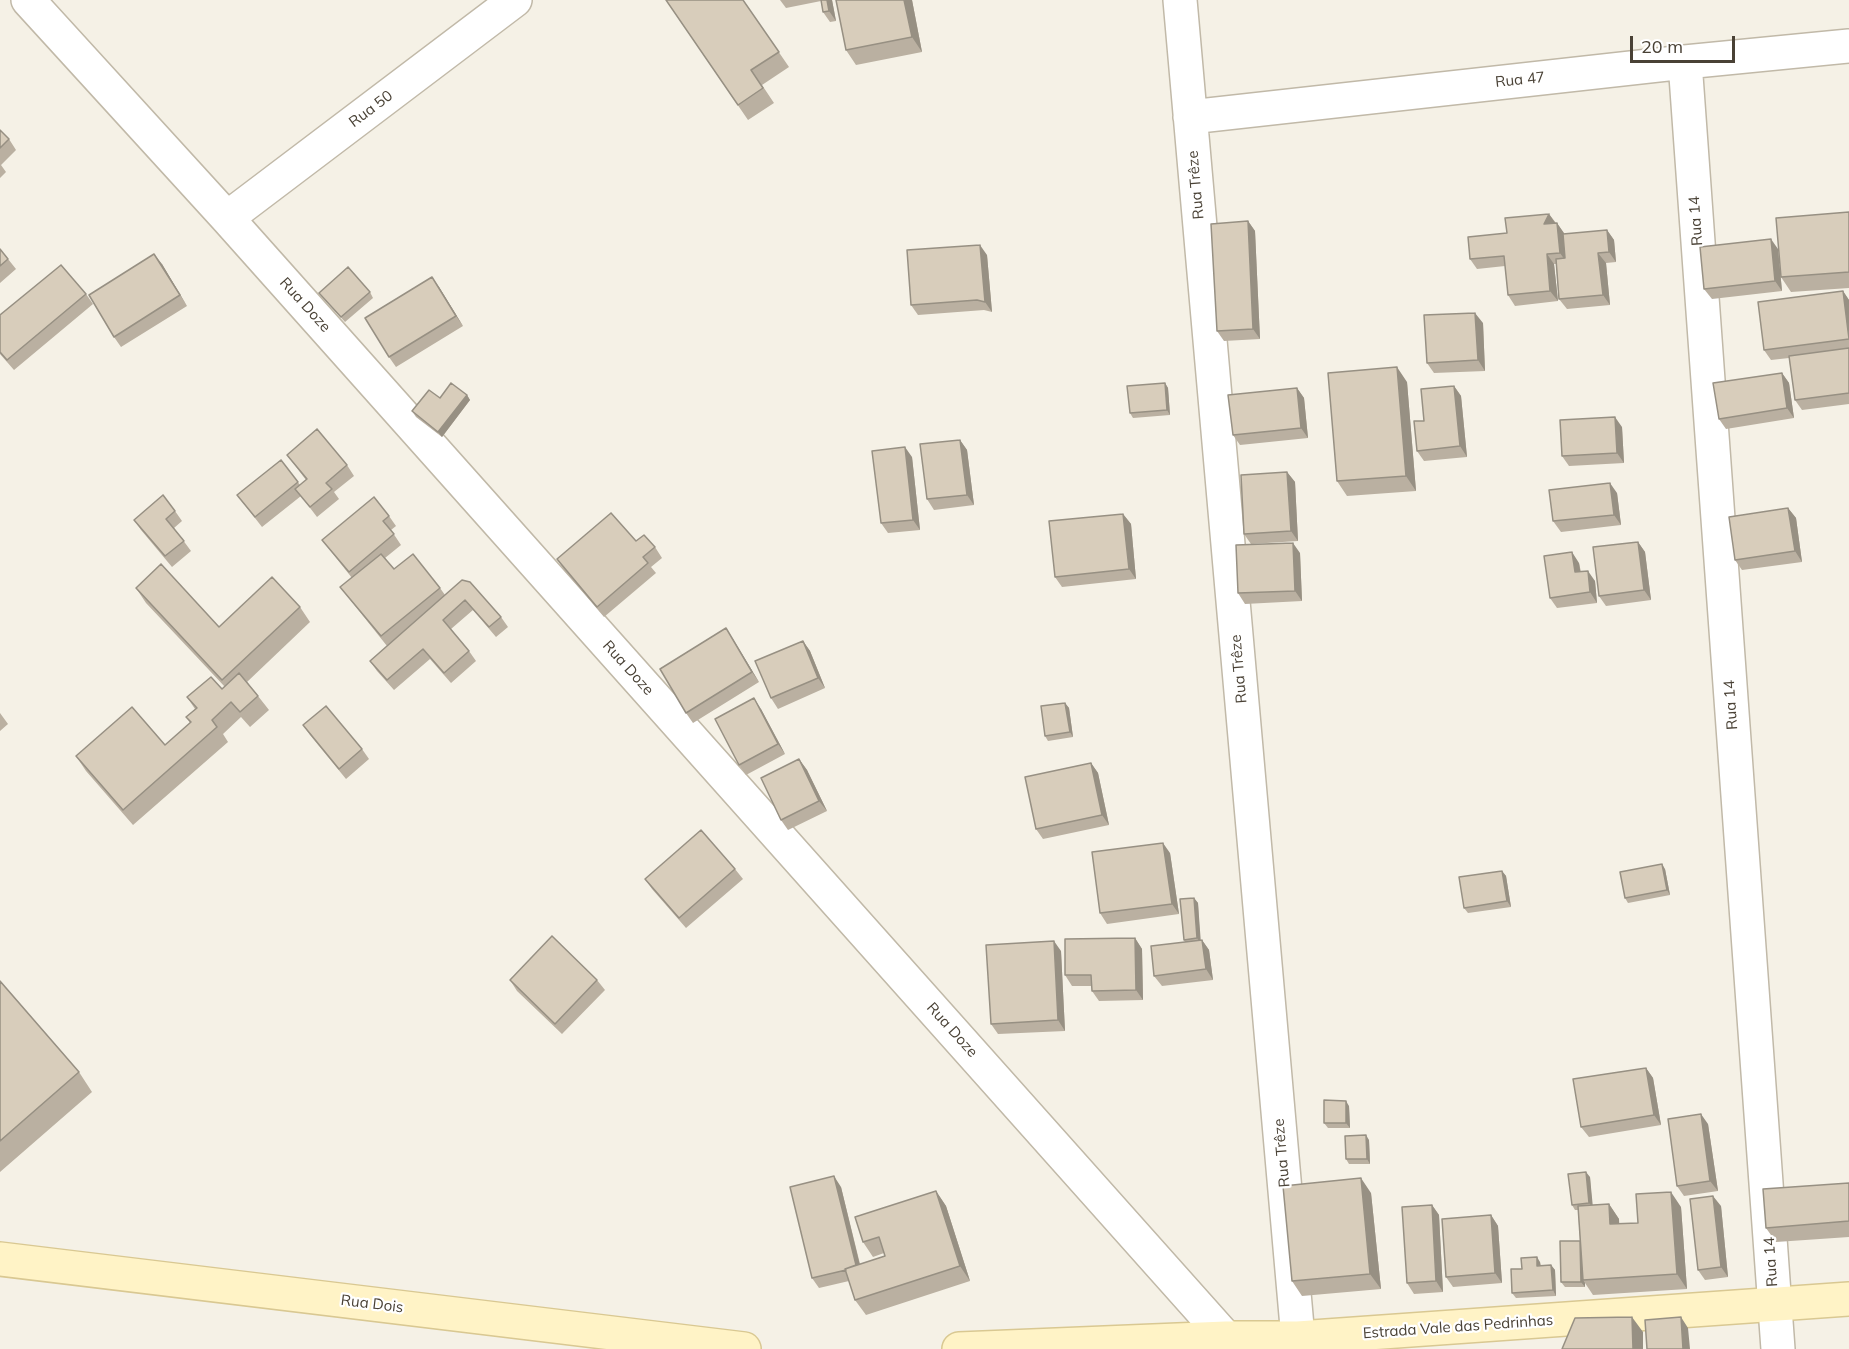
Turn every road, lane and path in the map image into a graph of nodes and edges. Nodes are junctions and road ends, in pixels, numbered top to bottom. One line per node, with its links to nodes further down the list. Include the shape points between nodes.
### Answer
1 (28, 0): 7 (street, Rua Doze)
2 (515, 0): 7 (street, Rua 50)
3 (1180, 0): 6 (street, Rua Trêze)
4 (1849, 46): 5 (street, Rua 47)
5 (1685, 62): 6 (street, Rua 47); 10 (street, Rua 14)
6 (1190, 117): 12 (street, Rua Trêze)
7 (227, 218): 11 (street, Rua Doze)
8 (6, 1256): 13 (main road, Rua Dois)
9 (1849, 1299): 10 (main road, Estrada Vale das Pedrinhas)
10 (1774, 1305): 12 (main road, Estrada Vale das Pedrinhas); 15 (street, Rua 14)
11 (1226, 1338): 12 (main road, Estrada Vale das Pedrinhas); 14 (main road, Estrada Vale das Pedrinhas)
12 (1298, 1338)
13 (744, 1349)
14 (959, 1349)
15 (1778, 1349)

